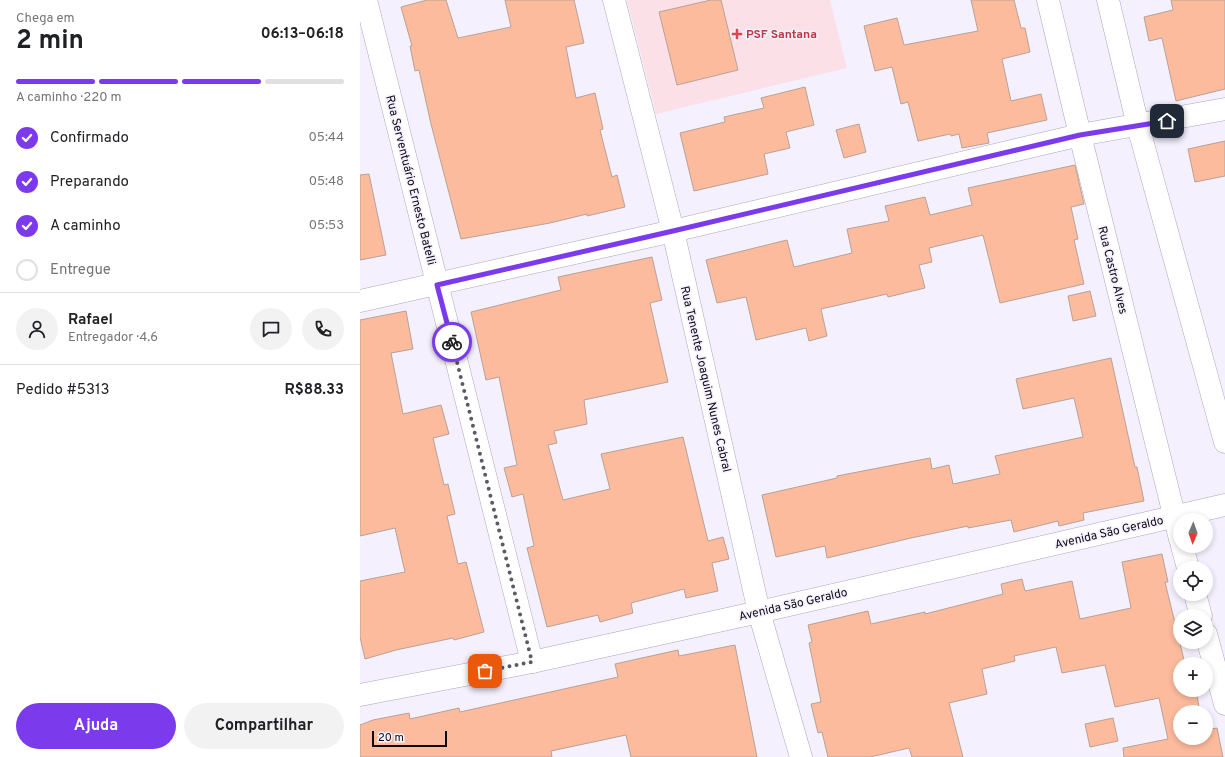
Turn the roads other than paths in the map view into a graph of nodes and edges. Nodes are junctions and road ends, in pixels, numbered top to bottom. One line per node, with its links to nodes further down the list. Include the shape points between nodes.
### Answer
1 (366, 0): 9 (street, Rua Serventuário Ernesto Batelli)
2 (614, 0): 8 (street, Rua Tenente Joaquim Nunes Cabral)
3 (1048, 0): 7 (street, Rua Castro Alves)
4 (1108, 0): 6 (street)
5 (1225, 109): 6 (street)
6 (1138, 126): 7 (street); 11 (street)
7 (1080, 135): 8 (street); 14 (street, Rua Castro Alves)
8 (673, 231): 9 (street); 16 (street, Rua Tenente Joaquim Nunes Cabral)
9 (437, 285): 10 (street); 18 (street, Rua Serventuário Ernesto Batelli)
10 (360, 301)
11 (1225, 442)
12 (1225, 505): 13 (street, Avenida São Geraldo)
13 (1194, 513)
14 (1173, 514)
15 (1173, 518): 16 (street, Avenida São Geraldo)
16 (759, 612): 18 (street, Avenida São Geraldo); 21 (street, Rua Tenente Joaquim Nunes Cabral)
17 (1210, 649): 20 (street)
18 (532, 662): 19 (street, Avenida São Geraldo)
19 (360, 696)
20 (1225, 704)
21 (800, 757)

